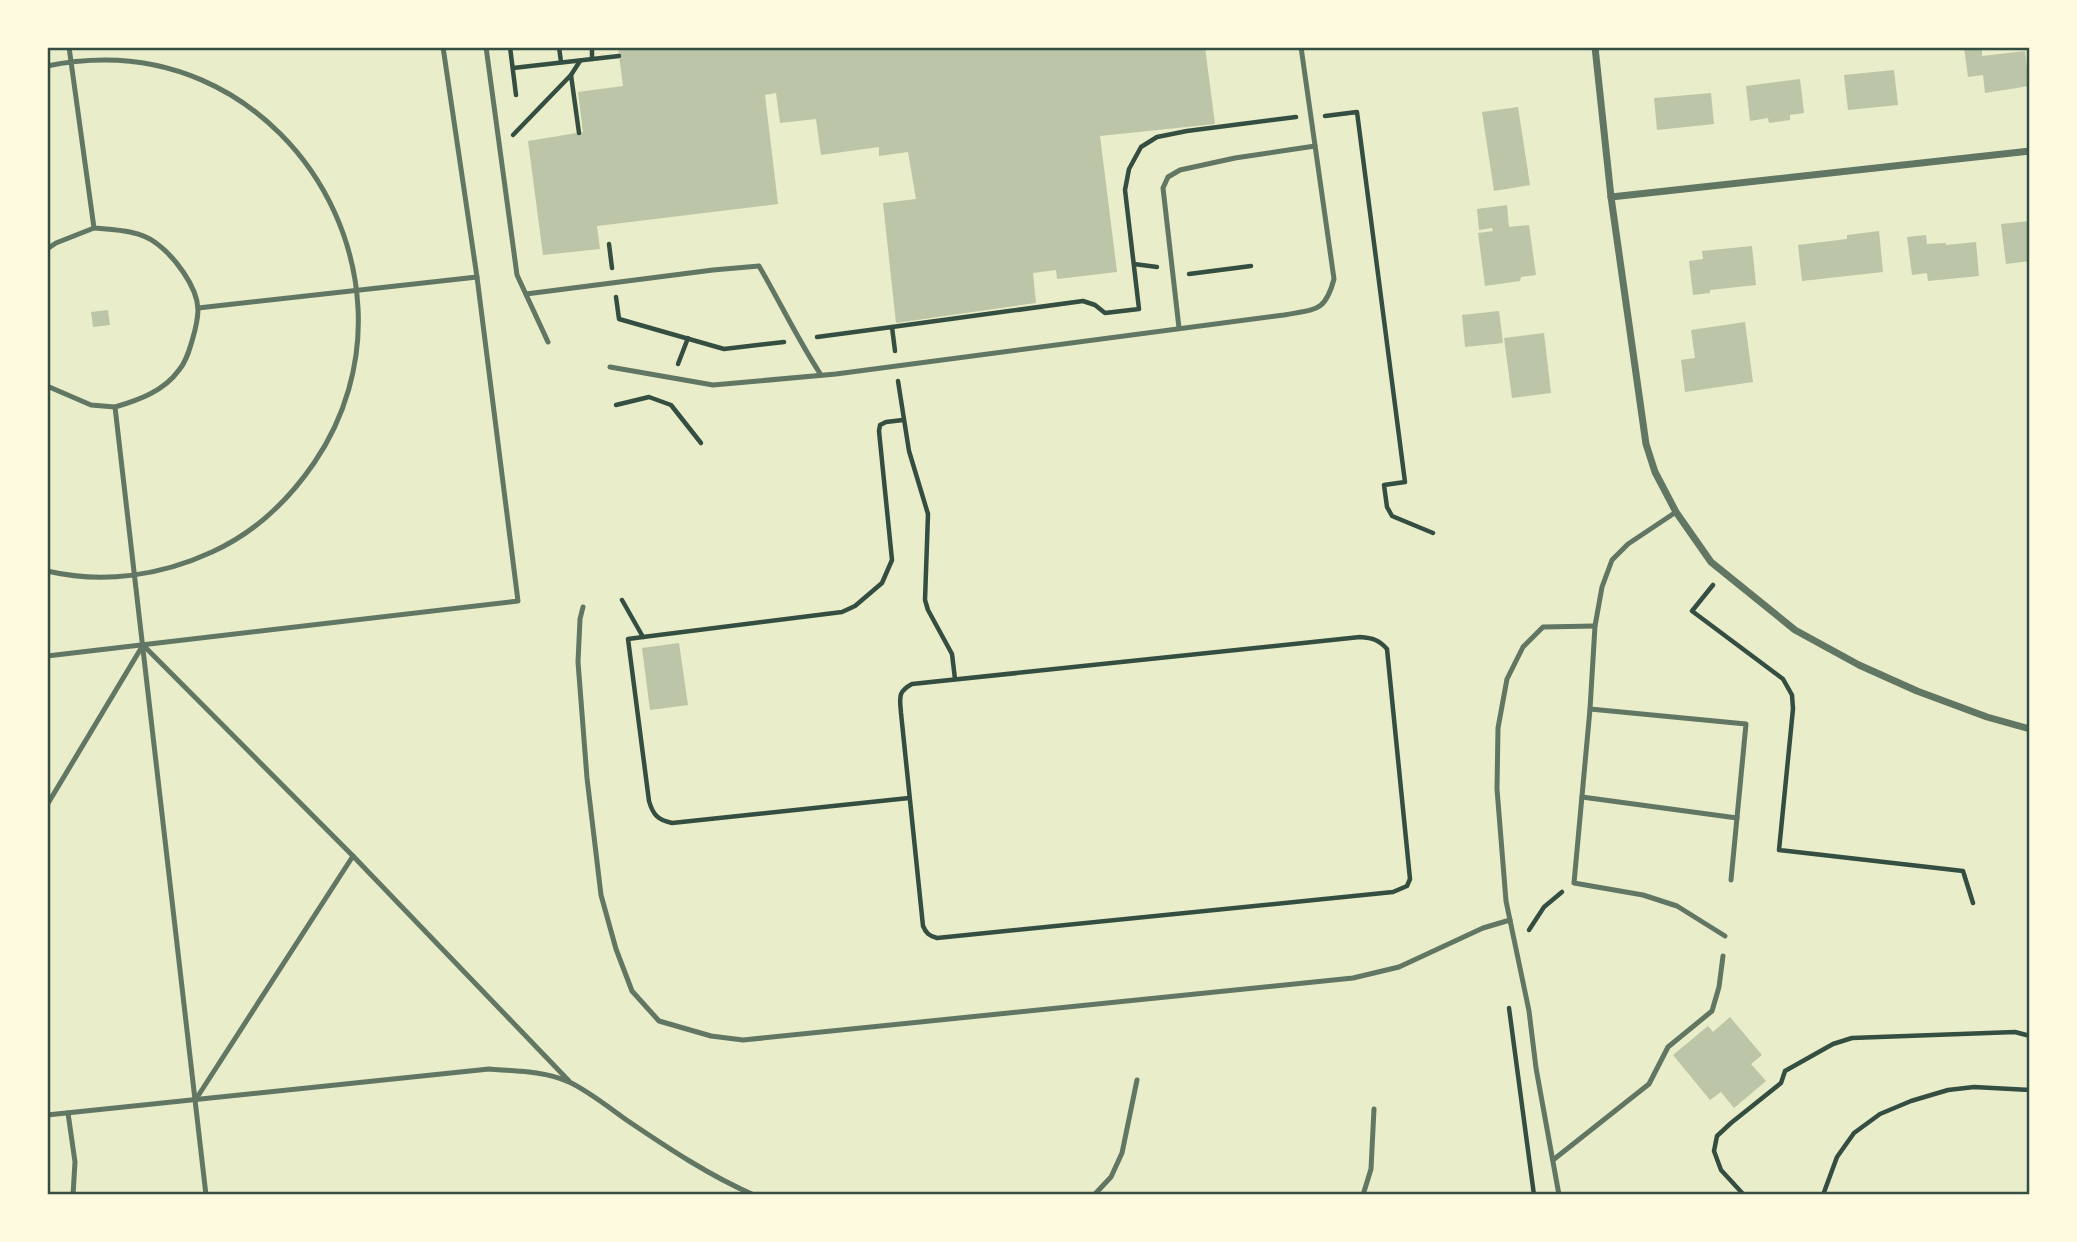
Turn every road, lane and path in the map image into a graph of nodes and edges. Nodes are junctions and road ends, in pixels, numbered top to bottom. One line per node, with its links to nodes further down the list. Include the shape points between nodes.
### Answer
1 (69, 47): 12 (lane)
2 (443, 47): 30 (lane)
3 (486, 47): 21 (lane)
4 (510, 47): 15 (path)
5 (559, 47): 13 (path)
6 (592, 47): 10 (path)
7 (1301, 47): 18 (lane)
8 (1594, 47): 23 (street)
9 (619, 56): 10 (path)
10 (593, 59): 11 (path)
11 (580, 61): 13 (path); 16 (path)
12 (71, 62): 14 (lane); 24 (lane); 32 (lane, via 106,60 173,70 204,81 262,117 287,139 327,194 341,224)
13 (561, 62): 15 (path)
14 (47, 66)
15 (513, 68): 17 (path)
16 (570, 75): 19 (path); 21 (path)
17 (516, 95)
18 (1310, 116): 20 (lane); 27 (path, via 1187,131 1157,137 1141,147 1129,169 1125,190); 48 (path, via 1357,112 1405,482 1384,485 1387,507 1392,516)
19 (579, 133)
20 (1315, 146): 29 (lane, via 1235,158 1168,177 1163,188); 36 (lane, via 1334,279 1329,298 1315,309)
21 (499, 147): 33 (lane, via 517,275)
22 (2030, 151): 23 (street)
23 (1611, 197): 47 (street, via 1647,444 1655,472)
24 (94, 228): 26 (lane); 34 (lane, via 138,234 155,242 181,268)
25 (609, 244): 31 (path)
26 (47, 249)
27 (1134, 264): 29 (path); 35 (path, via 1139,309 1105,313 1083,300)
28 (1251, 266): 29 (path, via 1193,275)
29 (1172, 270): 36 (lane)
30 (477, 277): 32 (lane); 56 (lane, via 519,601)
31 (614, 284): 33 (lane); 37 (path, via 619,319 724,349); 37 (lane, via 760,266)
32 (357, 290): 34 (lane); 51 (lane, via 358,335 349,391 322,453 302,481 280,506 226,546 195,560)
33 (526, 295): 38 (lane)
34 (198, 308): 44 (lane, via 195,331 179,372 142,400)
35 (892, 327): 37 (path); 39 (path)
36 (1179, 328): 39 (lane)
37 (798, 340): 41 (lane)
38 (548, 342)
39 (896, 366): 41 (lane); 45 (path)
40 (610, 368): 41 (lane, via 713,385)
41 (821, 375)
42 (47, 386): 44 (lane, via 91,405)
43 (616, 405): 46 (path, via 649,397 671,405)
44 (115, 407): 51 (lane)
45 (903, 420): 55 (path, via 880,425 879,431 892,560 882,583 855,606 842,612); 58 (path, via 929,514 925,600 952,654)
46 (701, 443)
47 (1676, 512): 50 (street); 54 (lane, via 1612,560)
48 (1433, 533)
49 (47, 571): 51 (lane, via 96,578)
50 (1724, 572): 60 (street, via 1795,629 1859,665 1917,691); 68 (path, via 1692,611 1783,679 1792,695 1779,850 1963,871)
51 (135, 575): 56 (lane)
52 (622, 600): 55 (path)
53 (583, 607): 69 (lane, via 578,662 601,895 632,991 659,1021 743,1040 1353,978 1399,967)
54 (1595, 626): 59 (lane); 69 (lane, via 1544,627 1523,647 1507,679 1498,728 1497,789)
55 (643, 637): 61 (path, via 628,639 649,800 660,820 672,823)
56 (143, 645): 57 (lane); 63 (lane); 65 (lane); 77 (lane)
57 (47, 656)
58 (955, 679): 61 (path, via 912,684 900,694); 61 (path, via 1372,638 1387,649 1410,879 1407,886 1393,892 937,938 923,926)
59 (1590, 709): 62 (lane); 64 (lane, via 1746,724)
60 (2030, 729)
61 (909, 797)
62 (1582, 797): 64 (lane); 67 (lane)
63 (47, 805)
64 (1737, 818): 66 (lane)
65 (354, 856): 75 (lane); 77 (lane)
66 (1731, 880)
67 (1574, 883): 70 (lane, via 1677,906); 72 (path, via 1544,907 1529,929)
68 (1973, 903)
69 (1510, 920): 72 (lane)
70 (1725, 936)
71 (1723, 956): 81 (lane, via 1713,1011 1668,1047 1649,1084)
72 (1519, 960): 81 (lane)
73 (2030, 1036): 88 (path, via 2015,1032 1852,1038 1833,1044 1785,1071 1782,1083 1717,1136 1714,1151 1721,1170)
74 (1137, 1080): 85 (lane, via 1122,1153 1111,1177)
75 (570, 1082): 77 (lane, via 489,1069); 84 (lane, via 663,1144)
76 (2030, 1090): 89 (path, via 1948,1090 1880,1114 1854,1133 1837,1157)
77 (195, 1100): 79 (lane); 83 (lane)
78 (1374, 1109): 86 (lane, via 1371,1169)
79 (68, 1113): 80 (lane); 82 (lane, via 75,1162)
80 (47, 1115)
81 (1553, 1160): 87 (lane)
82 (73, 1195)
83 (206, 1195)
84 (754, 1195)
85 (1094, 1195)
86 (1363, 1195)
87 (1559, 1195)
88 (1744, 1195)
89 (1823, 1195)

